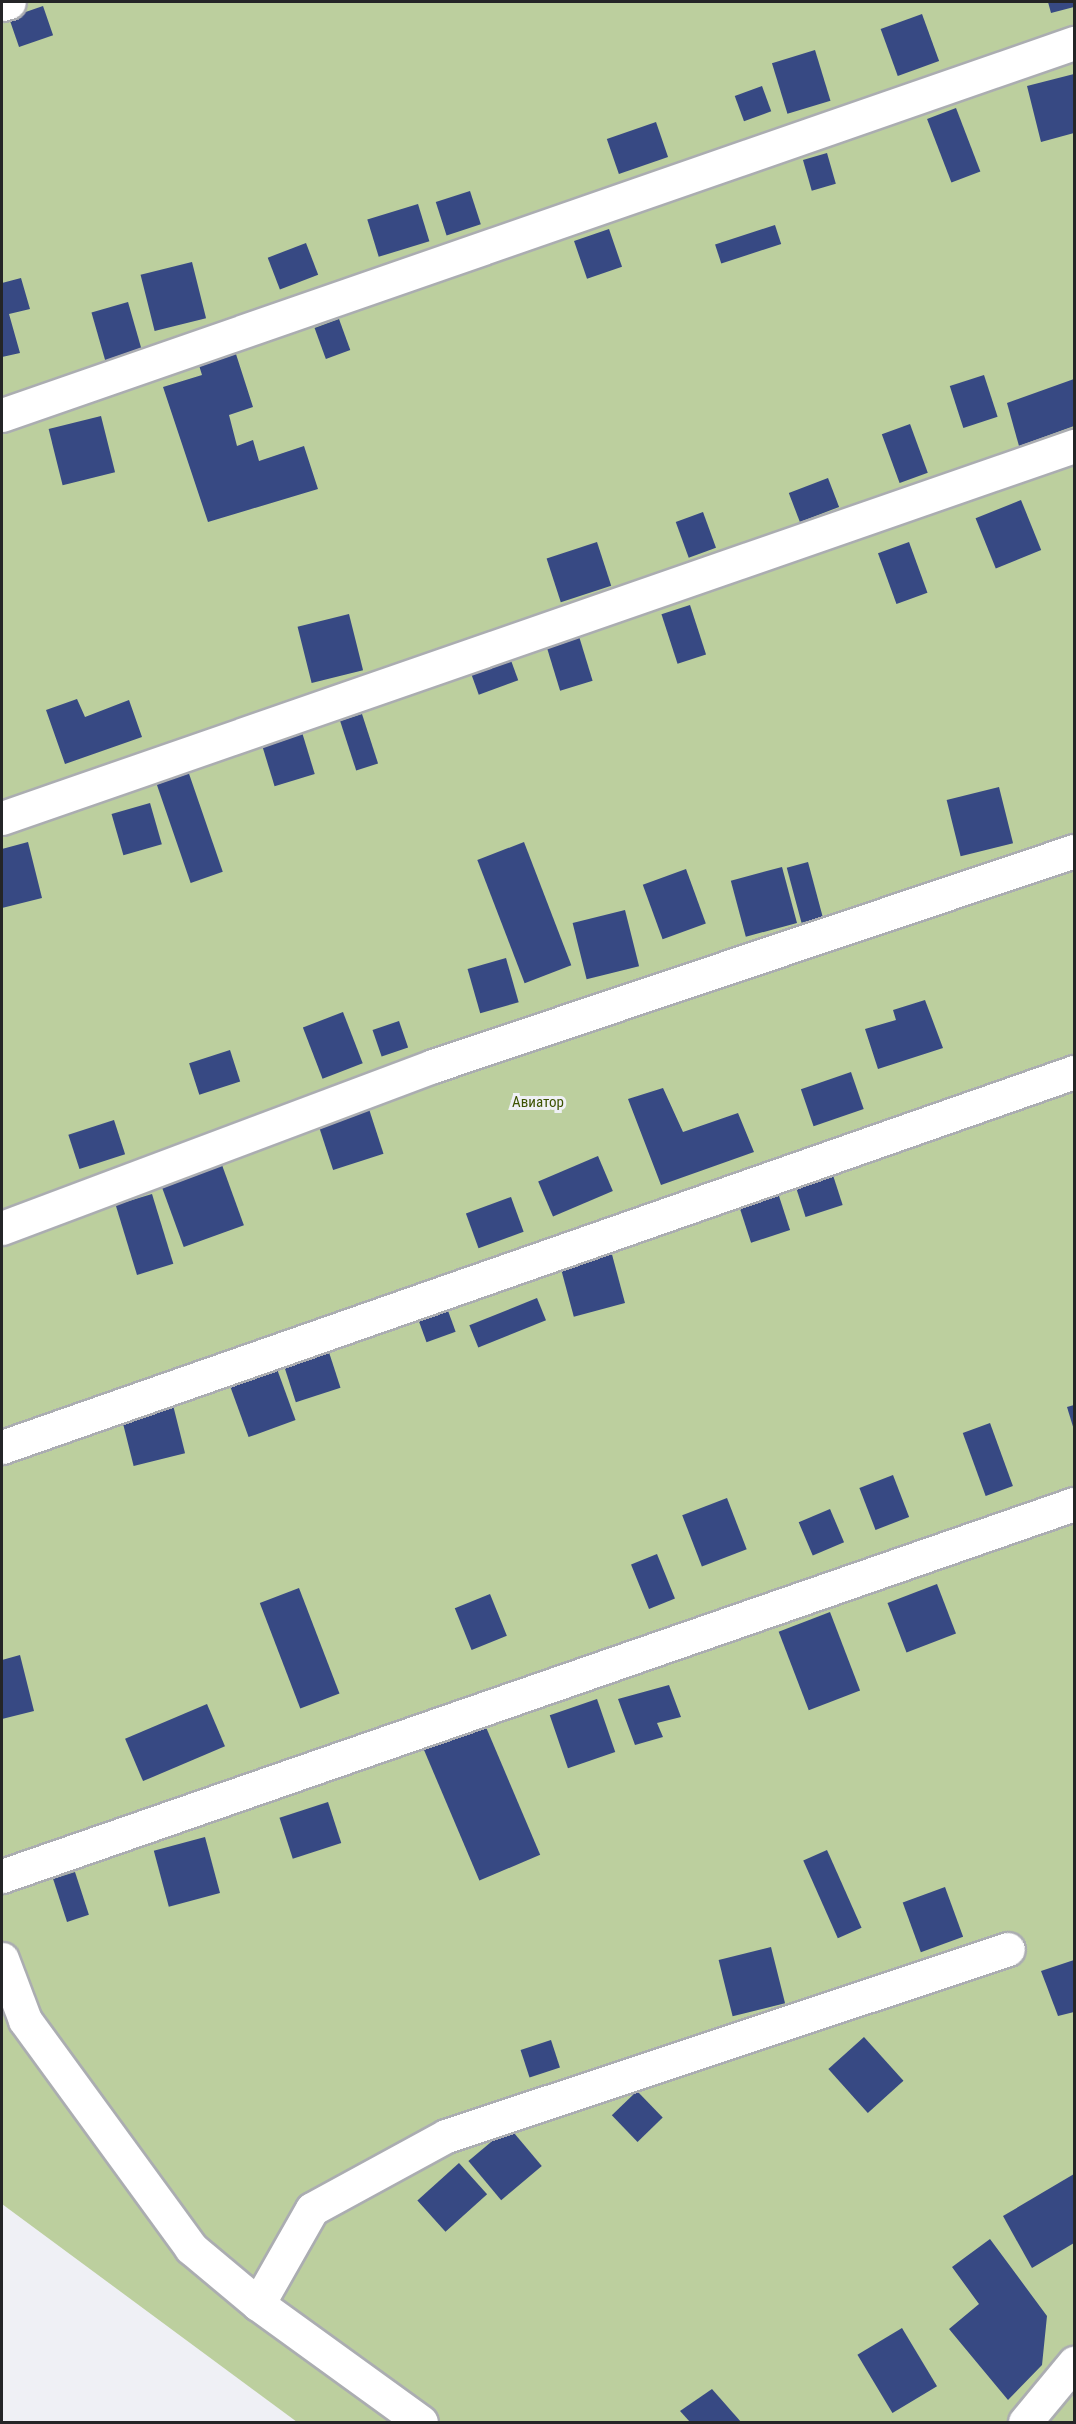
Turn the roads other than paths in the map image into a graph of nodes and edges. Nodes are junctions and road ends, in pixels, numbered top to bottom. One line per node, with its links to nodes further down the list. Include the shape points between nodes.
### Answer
1 (9, 2): 2 (street)
2 (2, 4)
3 (1074, 43): 4 (street)
4 (2, 415)
5 (1074, 446): 6 (street)
6 (2, 818)
7 (1074, 851): 9 (street, via 433,1066)
8 (1074, 1072): 10 (street)
9 (2, 1228)
10 (2, 1447)
11 (1074, 1504): 12 (street)
12 (2, 1876)
13 (1008, 1949): 15 (street, via 446,2136 312,2209)
14 (2, 1959): 15 (street, via 25,2020 191,2248)
15 (258, 2304): 17 (street)
16 (1074, 2363): 18 (street)
17 (421, 2422)
18 (1025, 2422)

